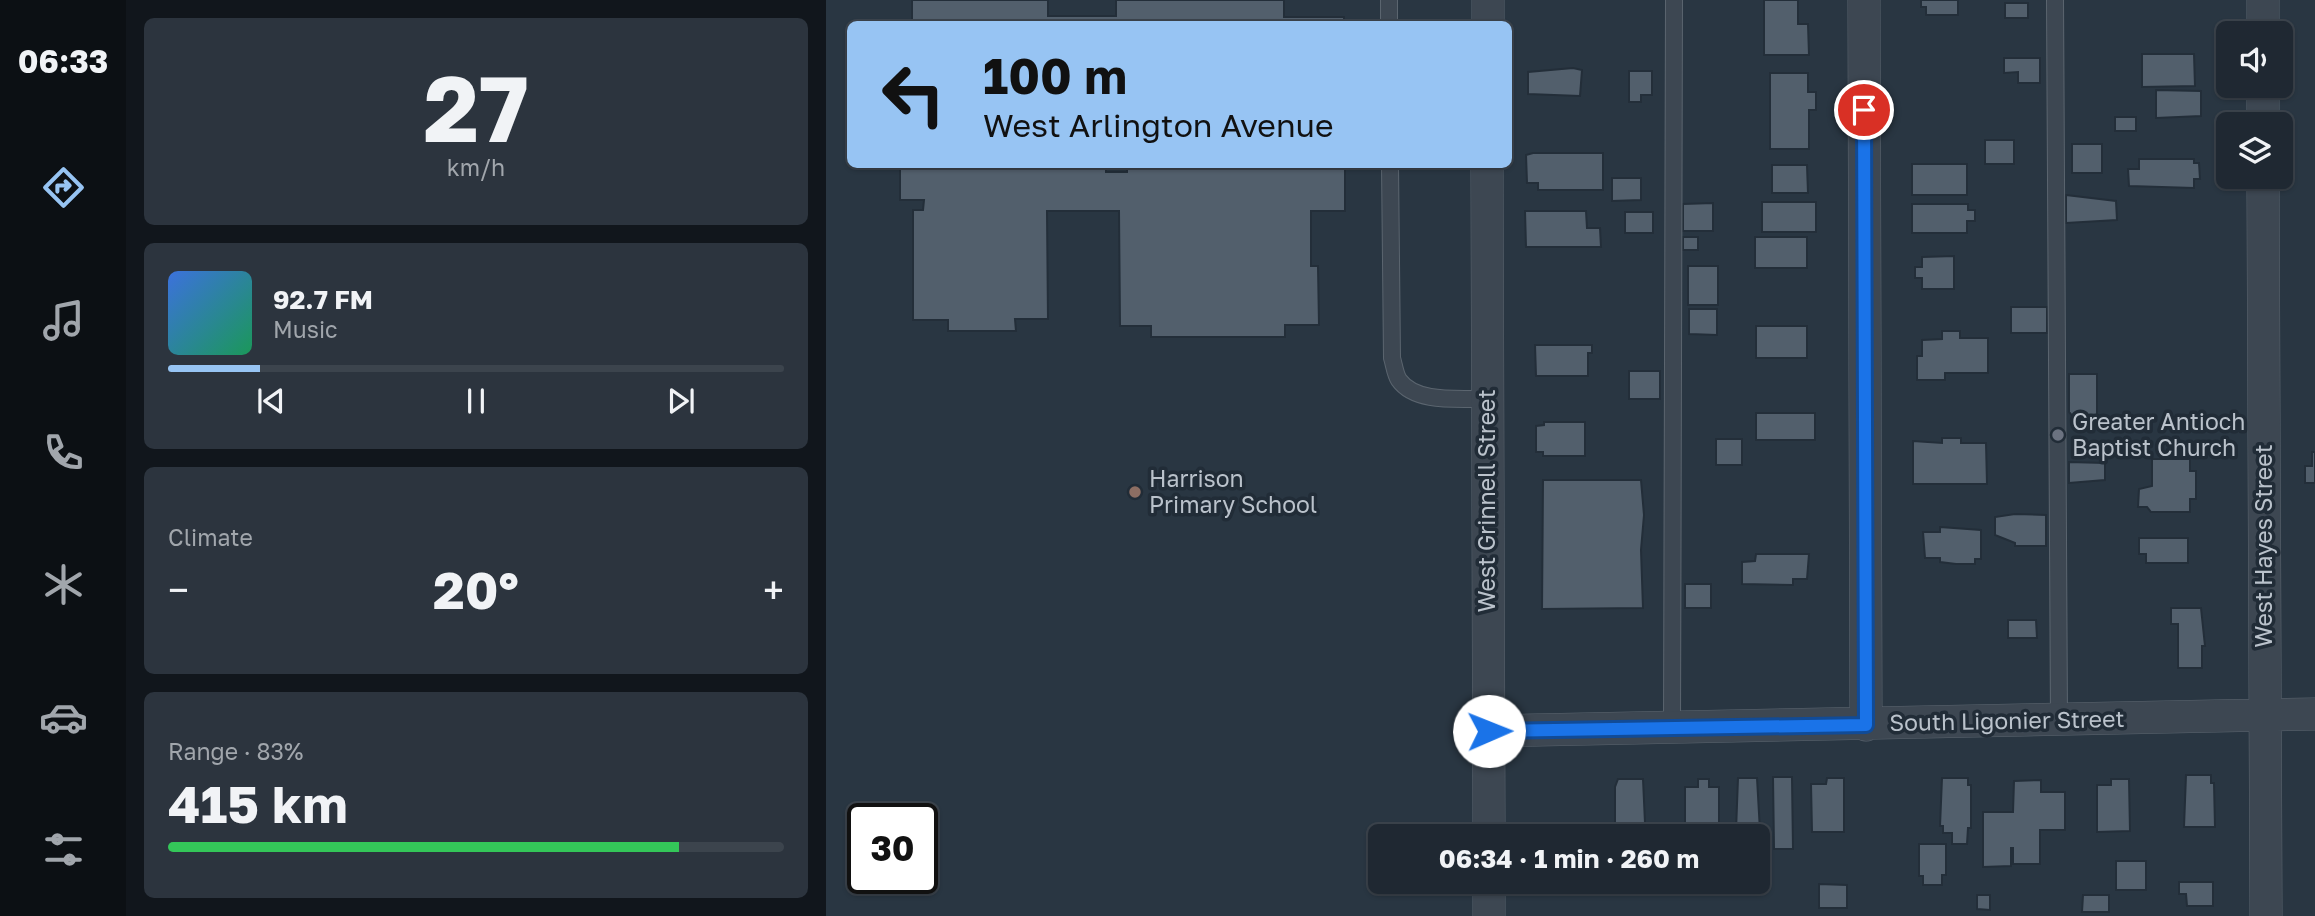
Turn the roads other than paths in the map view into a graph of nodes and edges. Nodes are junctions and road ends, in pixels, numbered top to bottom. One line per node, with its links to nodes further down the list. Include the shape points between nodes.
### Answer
1 (1389, 0): 7 (lane)
2 (1488, 0): 8 (street)
3 (1674, 0): 18 (lane)
4 (1864, 0): 17 (street)
5 (2055, 0): 16 (lane)
6 (2263, 0): 9 (street)
7 (1390, 21)
8 (1488, 21)
9 (2263, 21)
10 (1390, 168): 13 (lane, via 1392,358 1398,379 1415,392 1431,396)
11 (1487, 168): 13 (street, West Grinnell Street)
12 (2263, 189): 15 (street, West Hayes Street)
13 (1486, 399): 19 (street, West Grinnell Street)
14 (2315, 714): 15 (street, South Ligonier Street)
15 (2265, 715): 16 (street, South Ligonier Street); 23 (street, West Hayes Street)
16 (2059, 720): 17 (street, South Ligonier Street)
17 (1866, 725): 18 (street, South Ligonier Street)
18 (1672, 728): 19 (street, South Ligonier Street)
19 (1489, 731): 20 (street, West Grinnell Street)
20 (1489, 824)
21 (1489, 894): 22 (street)
22 (1489, 916)
23 (2266, 916)

